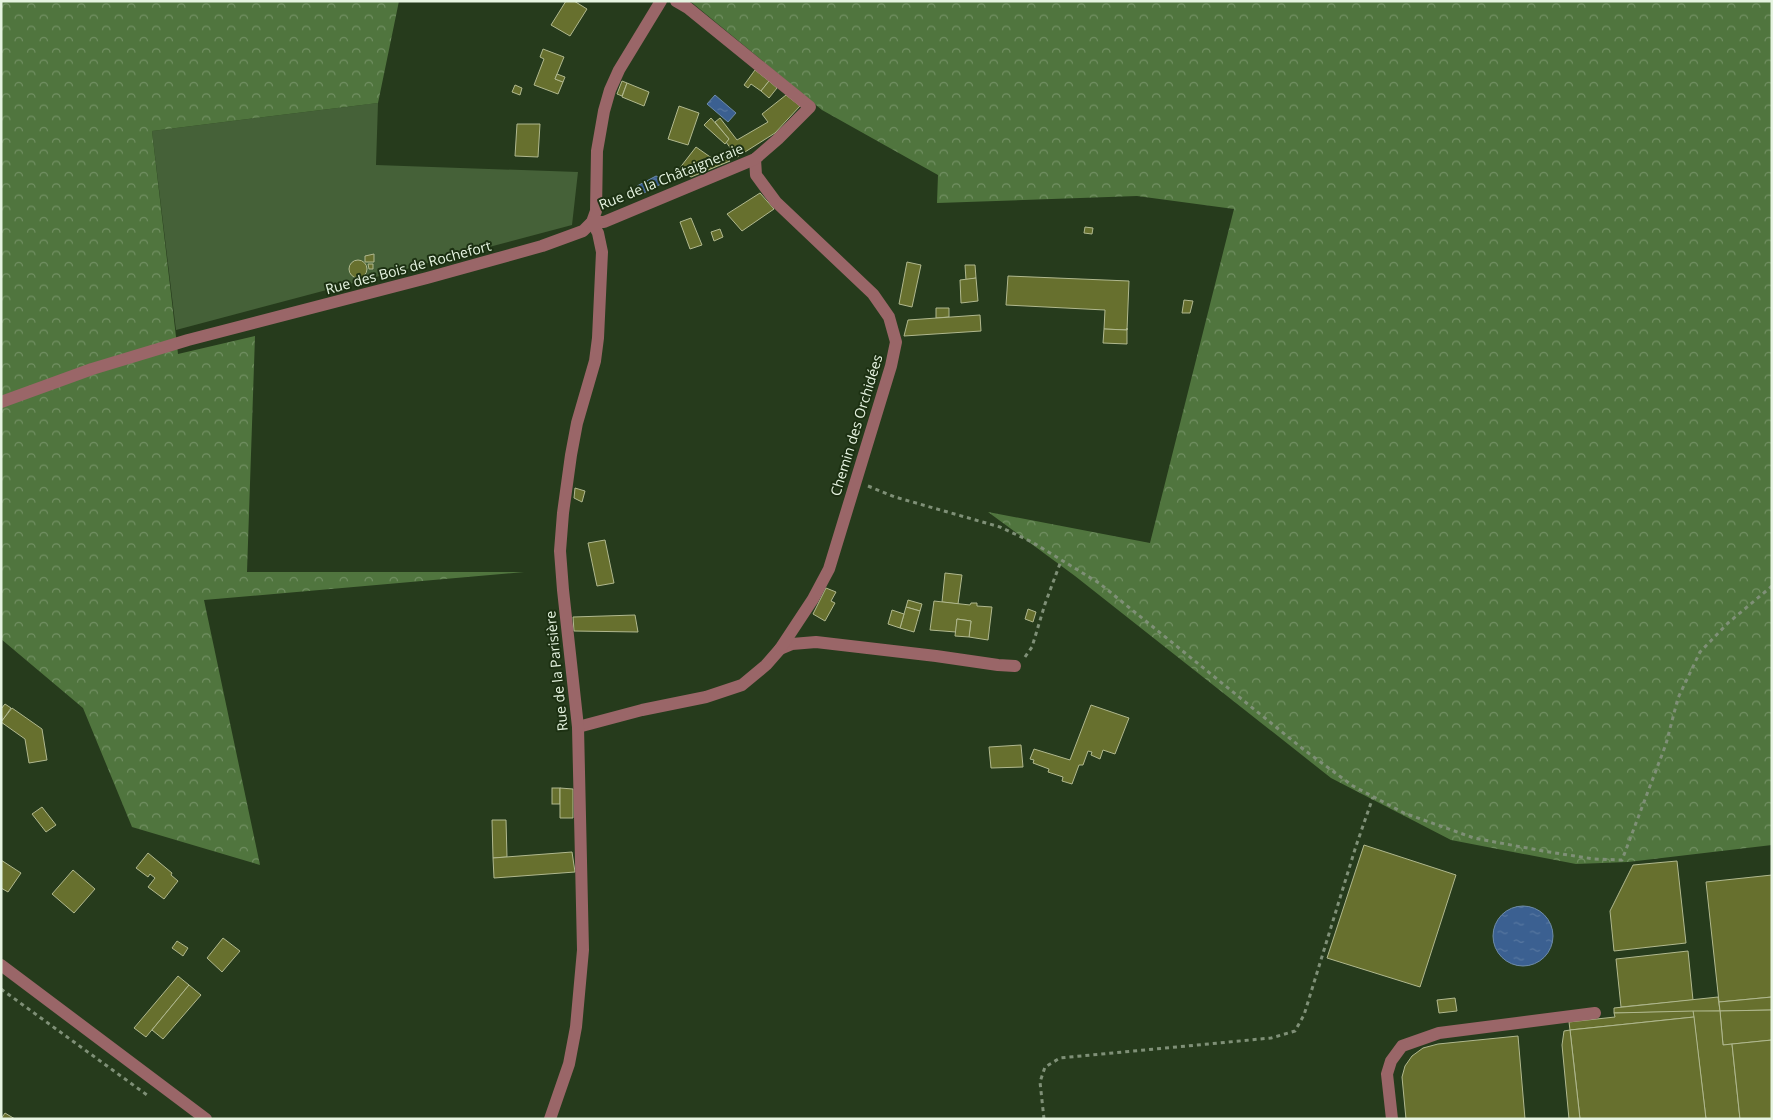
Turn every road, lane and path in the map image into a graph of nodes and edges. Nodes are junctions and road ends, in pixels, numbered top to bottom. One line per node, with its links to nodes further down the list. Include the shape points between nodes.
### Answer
1 (661, 1): 4 (street, via 610,90 599,137 596,211)
2 (676, 1): 3 (street, Rue de la Châtaigneraie, via 810,107)
3 (755, 159): 4 (street, Rue de la Châtaigneraie, via 616,218); 6 (street, Chemin des Orchidées, via 756,174 776,202 873,294 890,317 896,342)
4 (592, 222): 5 (street, Rue des Bois de Rochefort, via 583,231 542,246 188,340 92,369); 11 (street, Rue de la Parisière, via 602,252 598,338 571,455 560,552)
5 (1, 402)
6 (855, 480): 7 (path, via 895,497 1000,527); 9 (street, Chemin des Orchidées, via 829,569)
7 (1061, 560): 10 (path, via 1032,647); 12 (path, via 1099,583 1303,749)
8 (1772, 586): 12 (path, via 1700,652 1678,698 1666,744 1622,860 1543,852 1474,838 1404,813)
9 (780, 649): 10 (street, via 792,644 816,642); 11 (street, Chemin des Orchidées, via 742,684 706,697)
10 (1015, 666)
11 (578, 727): 18 (street, Rue de la Parisière, via 582,966 571,1055)
12 (1373, 797): 19 (path, via 1304,1015 1295,1031 1271,1038 1060,1058 1045,1067 1040,1082)
13 (1, 964): 17 (street)
14 (1, 989): 16 (path)
15 (1595, 1013): 20 (street, via 1438,1033 1402,1046 1391,1061 1387,1074)
16 (150, 1097)
17 (206, 1119)
18 (550, 1119)
19 (1044, 1119)
20 (1392, 1119)

